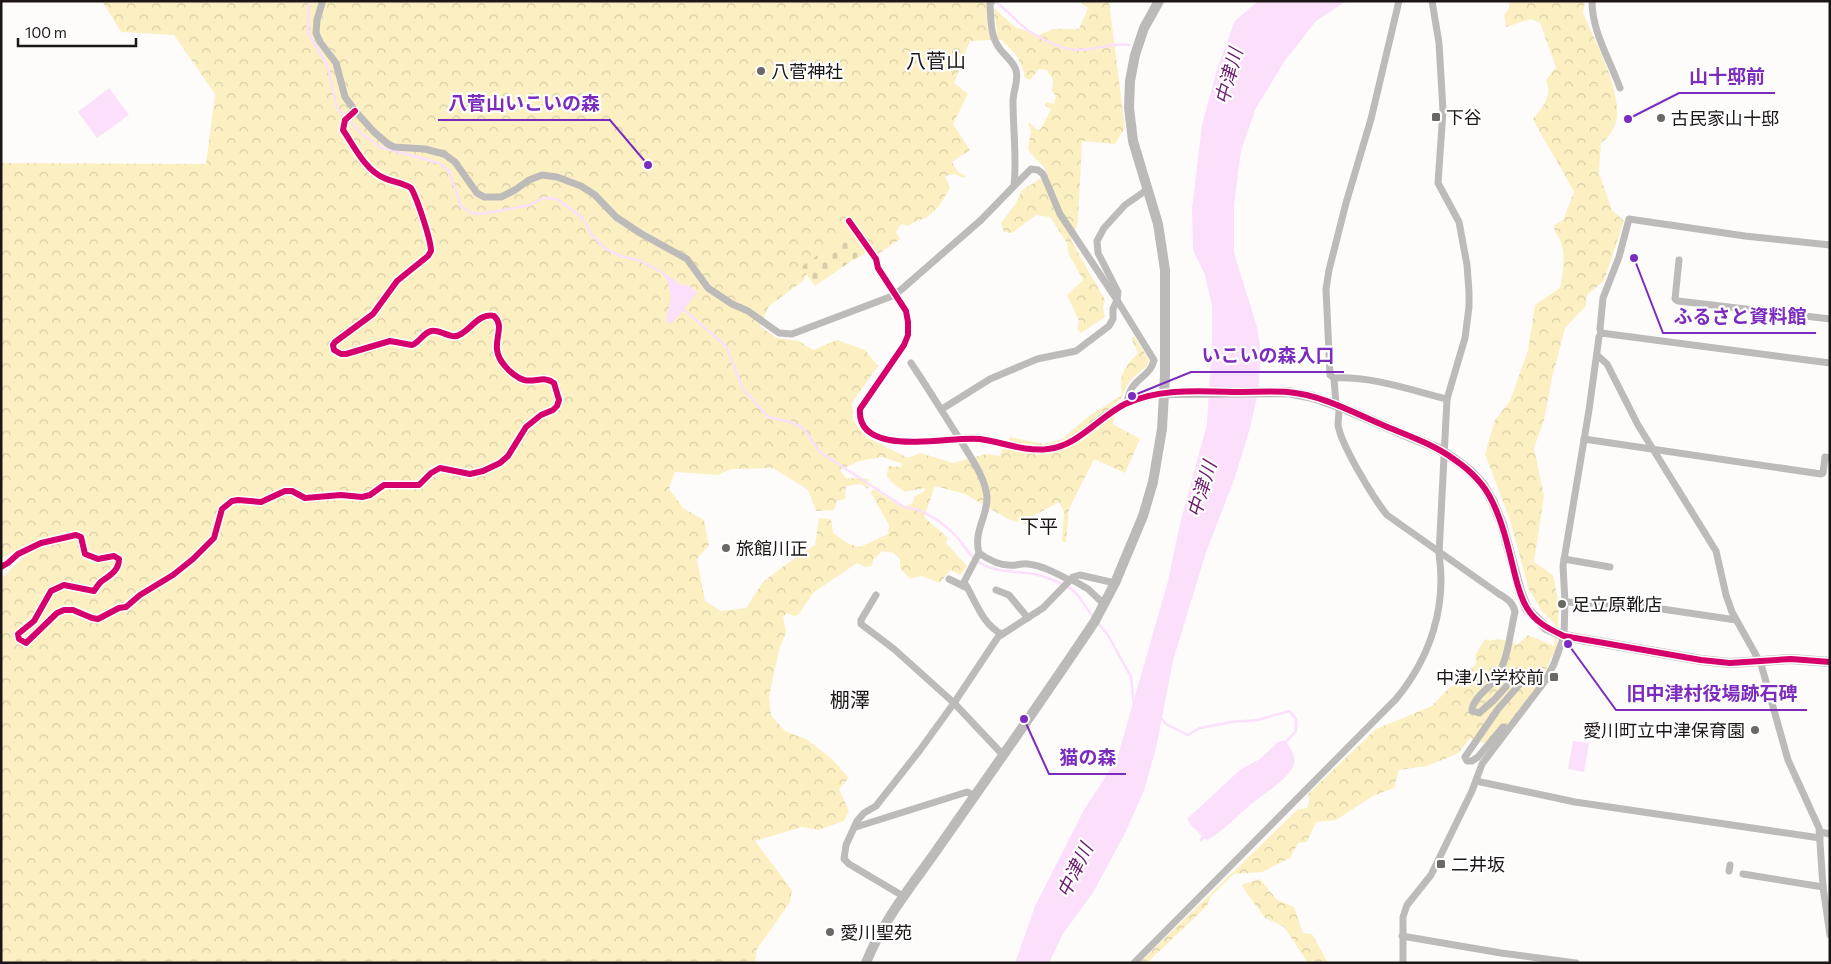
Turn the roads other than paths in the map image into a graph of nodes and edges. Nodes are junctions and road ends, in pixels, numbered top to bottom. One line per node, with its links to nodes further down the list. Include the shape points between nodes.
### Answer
1 (992, 1): 9 (street, via 994,39 1016,70)
2 (1159, 1): 10 (street, via 1144,28 1130,81 1133,141)
3 (1399, 1): 21 (street, via 1371,119 1328,273 1330,376)
4 (1432, 1): 23 (street, via 1439,43 1443,111 1438,183 1459,222 1469,292 1468,324)
5 (1592, 1): 7 (street, via 1604,50)
6 (322, 3): 8 (street, via 315,27 318,38 339,70)
7 (1620, 88)
8 (350, 115): 14 (street, via 394,146 444,154 484,197 501,197 542,175 581,186 595,195 616,218 687,259 708,288 779,333 792,334); 35 (street, via 343,130 369,167 382,178 409,186 413,191 431,248 428,256 389,290 372,314 335,342 334,350 346,354 390,341 412,345 432,331 458,336 478,320 494,316 499,326 496,348 499,360 524,380 551,380 558,392 557,406 526,427 505,459 475,474 440,468 419,485 384,485 362,497 306,498 285,491 261,502 238,500 228,503 220,513 214,538 173,575 126,607 98,619 73,610 57,613 26,643 19,639 18,634 34,621 51,591 64,584 94,591 108,579 119,560 114,556 98,559 85,554 81,537 76,535 41,543)
9 (1014, 186): 14 (street, via 974,227); 15 (street, via 1031,169 1043,174 1060,214)
10 (1148, 189): 15 (street, via 1125,205 1097,241 1098,253 1118,292); 22 (street, via 1158,224 1165,270)
11 (849, 221): 14 (street)
12 (1830, 245): 17 (street, via 1629,219 1603,298)
13 (1679, 260): 16 (street, via 1675,298 1678,301)
14 (895, 295): 27 (street, via 906,311 908,335 898,356 860,409 862,422 876,436 899,442)
15 (1118, 300): 24 (street, via 1154,360 1152,368 1131,388); 26 (street, via 1109,326 1076,351 1037,359 990,379)
16 (1830, 319)
17 (1601, 333): 18 (street); 20 (street)
18 (1597, 355): 28 (street); 29 (street, via 1607,364)
19 (911, 363): 26 (street)
20 (1830, 363)
21 (1334, 378): 23 (street, via 1373,380); 25 (street)
22 (1169, 392): 24 (street); 25 (street, via 1288,392); 38 (street, via 1143,516)
23 (1447, 399): 31 (street)
24 (1127, 403): 27 (street, via 1073,440 1047,450 978,438)
25 (1336, 405): 31 (street, via 1338,424 1347,448 1380,506 1387,516); 47 (street, via 1437,448 1470,471 1492,500 1502,524 1527,608 1546,628)
26 (942, 409): 27 (street)
27 (959, 438): 32 (street, via 976,467 987,496)
28 (1584, 439): 29 (street); 33 (street)
29 (1653, 450): 30 (street, via 1821,474 1825,457); 45 (street, via 1716,550 1726,595)
30 (1830, 458)
31 (1440, 554): 51 (street, via 1511,602 1515,612 1497,678 1472,711 1479,713 1512,680 1519,685 1465,757 1467,761 1472,762 1478,757 1503,728); 64 (street, via 1441,588 1437,617 1428,647 1411,681)
32 (977, 558): 37 (street, via 1001,564 1041,566); 39 (street, via 964,582)
33 (1564, 559): 34 (street); 42 (street)
34 (1606, 564)
35 (1, 567)
36 (949, 579): 39 (street)
37 (1069, 580): 38 (street, via 1080,575); 43 (street, via 1088,588); 44 (street, via 1043,608)
38 (1115, 583): 43 (street)
39 (967, 587): 46 (street, via 986,620)
40 (996, 590): 44 (street, via 1009,595)
41 (876, 595): 50 (street, via 861,624)
42 (1564, 602): 45 (street, via 1635,605); 47 (street)
43 (1104, 605): 52 (street)
44 (1028, 618): 46 (street)
45 (1736, 620): 48 (street)
46 (1002, 634): 50 (street)
47 (1564, 636): 48 (street, via 1702,660 1730,663); 51 (street, via 1545,681)
48 (1759, 661): 49 (street, via 1796,659); 57 (street, via 1788,760)
49 (1830, 662)
50 (954, 703): 52 (street); 55 (street, via 876,806 864,813)
51 (1508, 729): 53 (street, via 1482,764)
52 (1003, 755): 54 (street)
53 (1476, 781): 57 (street, via 1576,802); 62 (street, via 1431,875 1408,905 1403,917)
54 (975, 796): 55 (street, via 967,792); 60 (street)
55 (856, 826): 60 (street, via 846,844 844,859)
56 (1830, 834): 57 (street)
57 (1820, 835): 59 (street)
58 (1743, 874): 59 (street)
59 (1823, 887): 61 (street)
60 (903, 896): 63 (street)
61 (1830, 935)
62 (1402, 936): 65 (street); 66 (street)
63 (866, 963)
64 (1134, 963)
65 (1403, 963)
66 (1576, 963)

